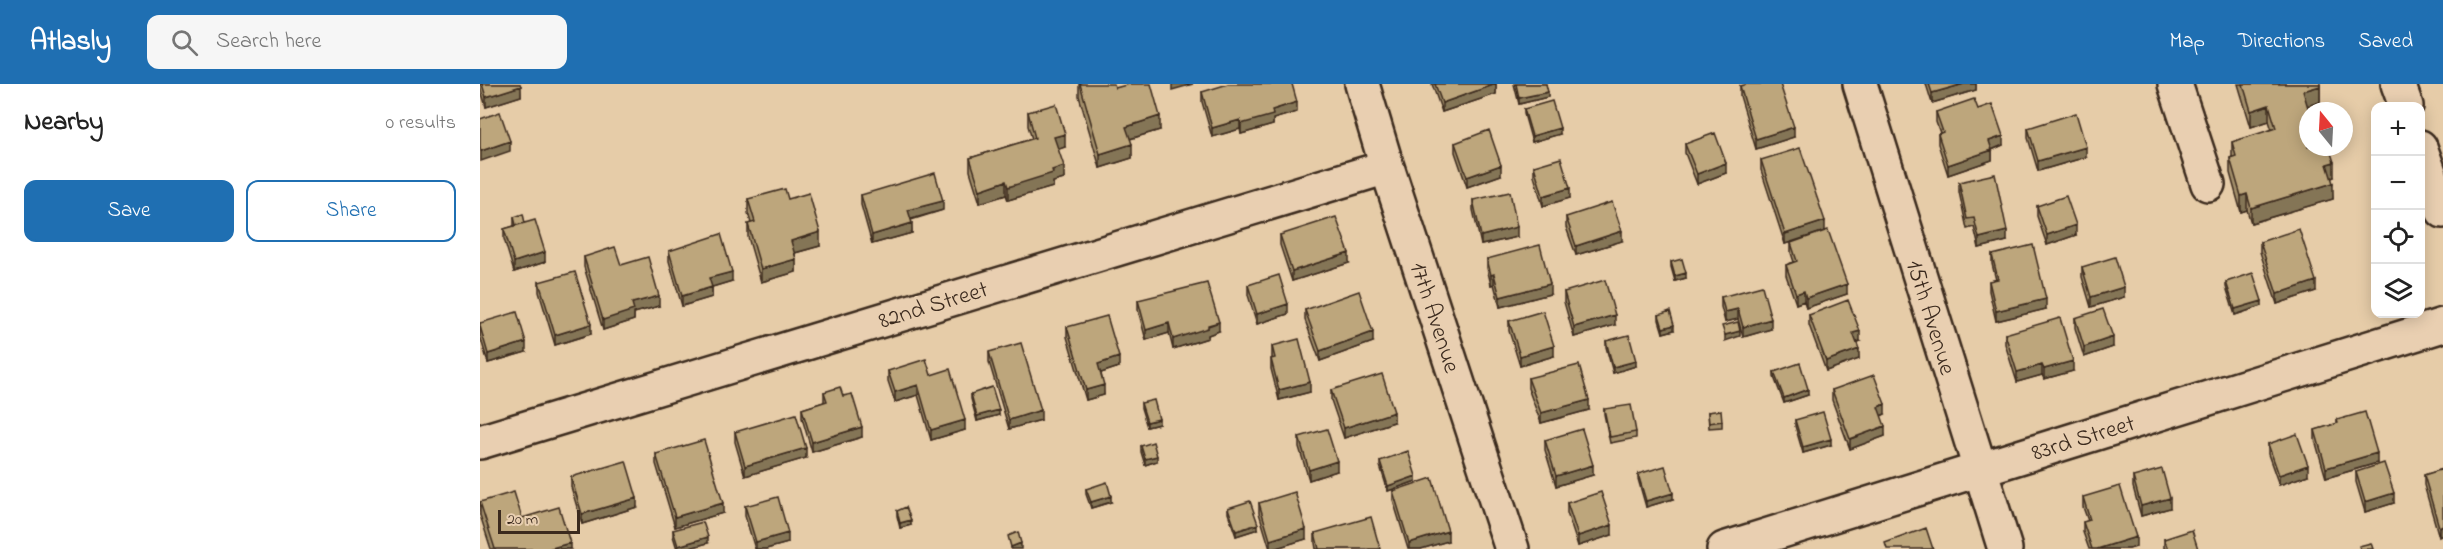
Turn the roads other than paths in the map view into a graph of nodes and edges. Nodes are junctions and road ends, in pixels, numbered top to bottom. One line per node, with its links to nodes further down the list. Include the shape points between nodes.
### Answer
1 (1362, 84): 7 (street, 17th Avenue)
2 (1860, 84): 12 (street, 15th Avenue)
3 (2175, 84): 8 (street)
4 (2398, 84): 5 (street)
5 (2405, 102)
6 (2430, 156): 9 (street)
7 (1387, 167): 11 (street, 82nd Street); 13 (street, 17th Avenue)
8 (2208, 184)
9 (2443, 211)
10 (2443, 325): 12 (street, 83rd Street)
11 (480, 442)
12 (1980, 470): 14 (street, 83rd Street); 15 (street, 15th Avenue)
13 (1512, 549)
14 (1724, 549)
15 (2005, 549)

